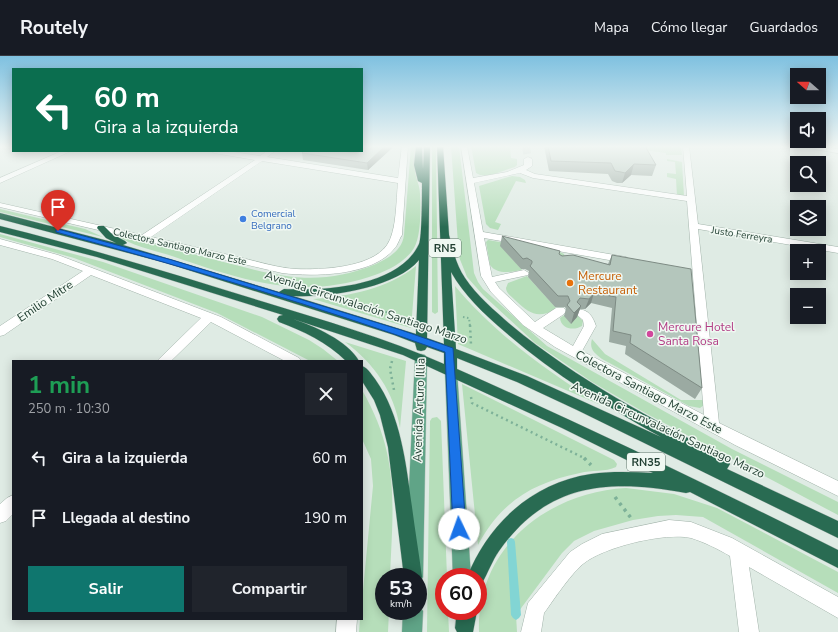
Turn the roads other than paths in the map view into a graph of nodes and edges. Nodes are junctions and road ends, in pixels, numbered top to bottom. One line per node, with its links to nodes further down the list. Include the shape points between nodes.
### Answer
1 (18, 173): 13 (street)
2 (238, 173): 25 (street)
3 (352, 173): 14 (street)
4 (403, 173): 14 (street)
5 (420, 173): 15 (highway)
6 (426, 173): 15 (highway, Avenida Arturo Illia / RN5)
7 (441, 173): 22 (highway, RN5)
8 (468, 173): 12 (street, Colectora Santiago Marzo Este)
9 (509, 173): 12 (street, via 487,179)
10 (526, 173): 16 (street)
11 (688, 173): 16 (street)
12 (469, 180): 23 (street, Colectora Santiago Marzo Este)
13 (0, 181)
14 (402, 181): 25 (street, Colectora Santiago Marzo Este, via 394,244 371,260 336,270 308,273 282,270)
15 (426, 193): 24 (highway, Avenida Arturo Illia / RN5)
16 (691, 201): 19 (street)
17 (0, 205): 20 (street, Colectora Santiago Marzo Este)
18 (0, 216): 31 (highway, Avenida Circunvalación Santiago Marzo / RN35)
19 (694, 226): 27 (street, Justo Ferreyra); 51 (street, via 693,274)
20 (101, 228): 25 (street, Colectora Santiago Marzo Este); 31 (highway, via 116,240)
21 (0, 229): 34 (highway, RN35)
22 (444, 234): 43 (highway, RN5); 56 (highway, via 454,269 464,284 485,308 532,349 618,405)
23 (478, 234): 28 (street); 35 (street, Colectora Santiago Marzo Este, via 483,268)
24 (424, 237): 36 (highway, via 419,254 407,265 380,279 334,292 299,293); 42 (highway, Avenida Arturo Illia / RN5)
25 (143, 238)
26 (0, 242): 32 (street, via 55,257)
27 (838, 250)
28 (578, 252): 29 (street); 30 (street)
29 (569, 261)
30 (634, 263)
31 (198, 270): 36 (highway, Avenida Circunvalación Santiago Marzo / RN35)
32 (90, 271): 39 (street); 41 (street, Emilio Mitre)
33 (524, 273): 35 (street)
34 (187, 281): 45 (highway, RN35, via 380,342); 48 (highway, via 300,326 332,344)
35 (488, 281): 40 (street, Colectora Santiago Marzo Este)
36 (238, 283): 42 (highway, Avenida Circunvalación Santiago Marzo / RN35)
37 (560, 312): 40 (street)
38 (582, 313): 44 (street, via 588,318 590,326)
39 (209, 317): 46 (street); 47 (street)
40 (534, 328): 44 (street, Colectora Santiago Marzo Este)
41 (0, 332)
42 (421, 340): 43 (highway, Avenida Circunvalación Santiago Marzo / RN35); 45 (highway, Avenida Arturo Illia / RN5)
43 (450, 350): 49 (highway, RN5); 56 (highway, Avenida Circunvalación Santiago Marzo / RN35, via 582,406)
44 (575, 353): 51 (street, Colectora Santiago Marzo Este)
45 (421, 358): 49 (highway, RN35); 60 (main road, Avenida Arturo Illia)
46 (164, 360)
47 (293, 360)
48 (352, 360)
49 (451, 371): 53 (highway, RN35); 61 (main road)
50 (363, 372): 59 (highway, via 375,388 391,426)
51 (712, 426): 52 (street, Colectora Santiago Marzo Este)
52 (838, 489)
53 (709, 492): 58 (highway, RN35); 62 (highway, via 630,478 588,482 564,488 531,505 511,522 494,543)
54 (12, 504): 55 (street)
55 (0, 516)
56 (835, 529)
57 (738, 550): 63 (street); 66 (street, via 704,534 669,528 602,543 576,558 542,599 535,610); 69 (street)
58 (838, 559)
59 (412, 568)
60 (413, 568)
61 (462, 568)
62 (481, 568)
63 (838, 608)
64 (347, 620): 67 (street)
65 (413, 620): 68 (main road)
66 (532, 626)
67 (346, 632)
68 (412, 632)
69 (749, 632)

